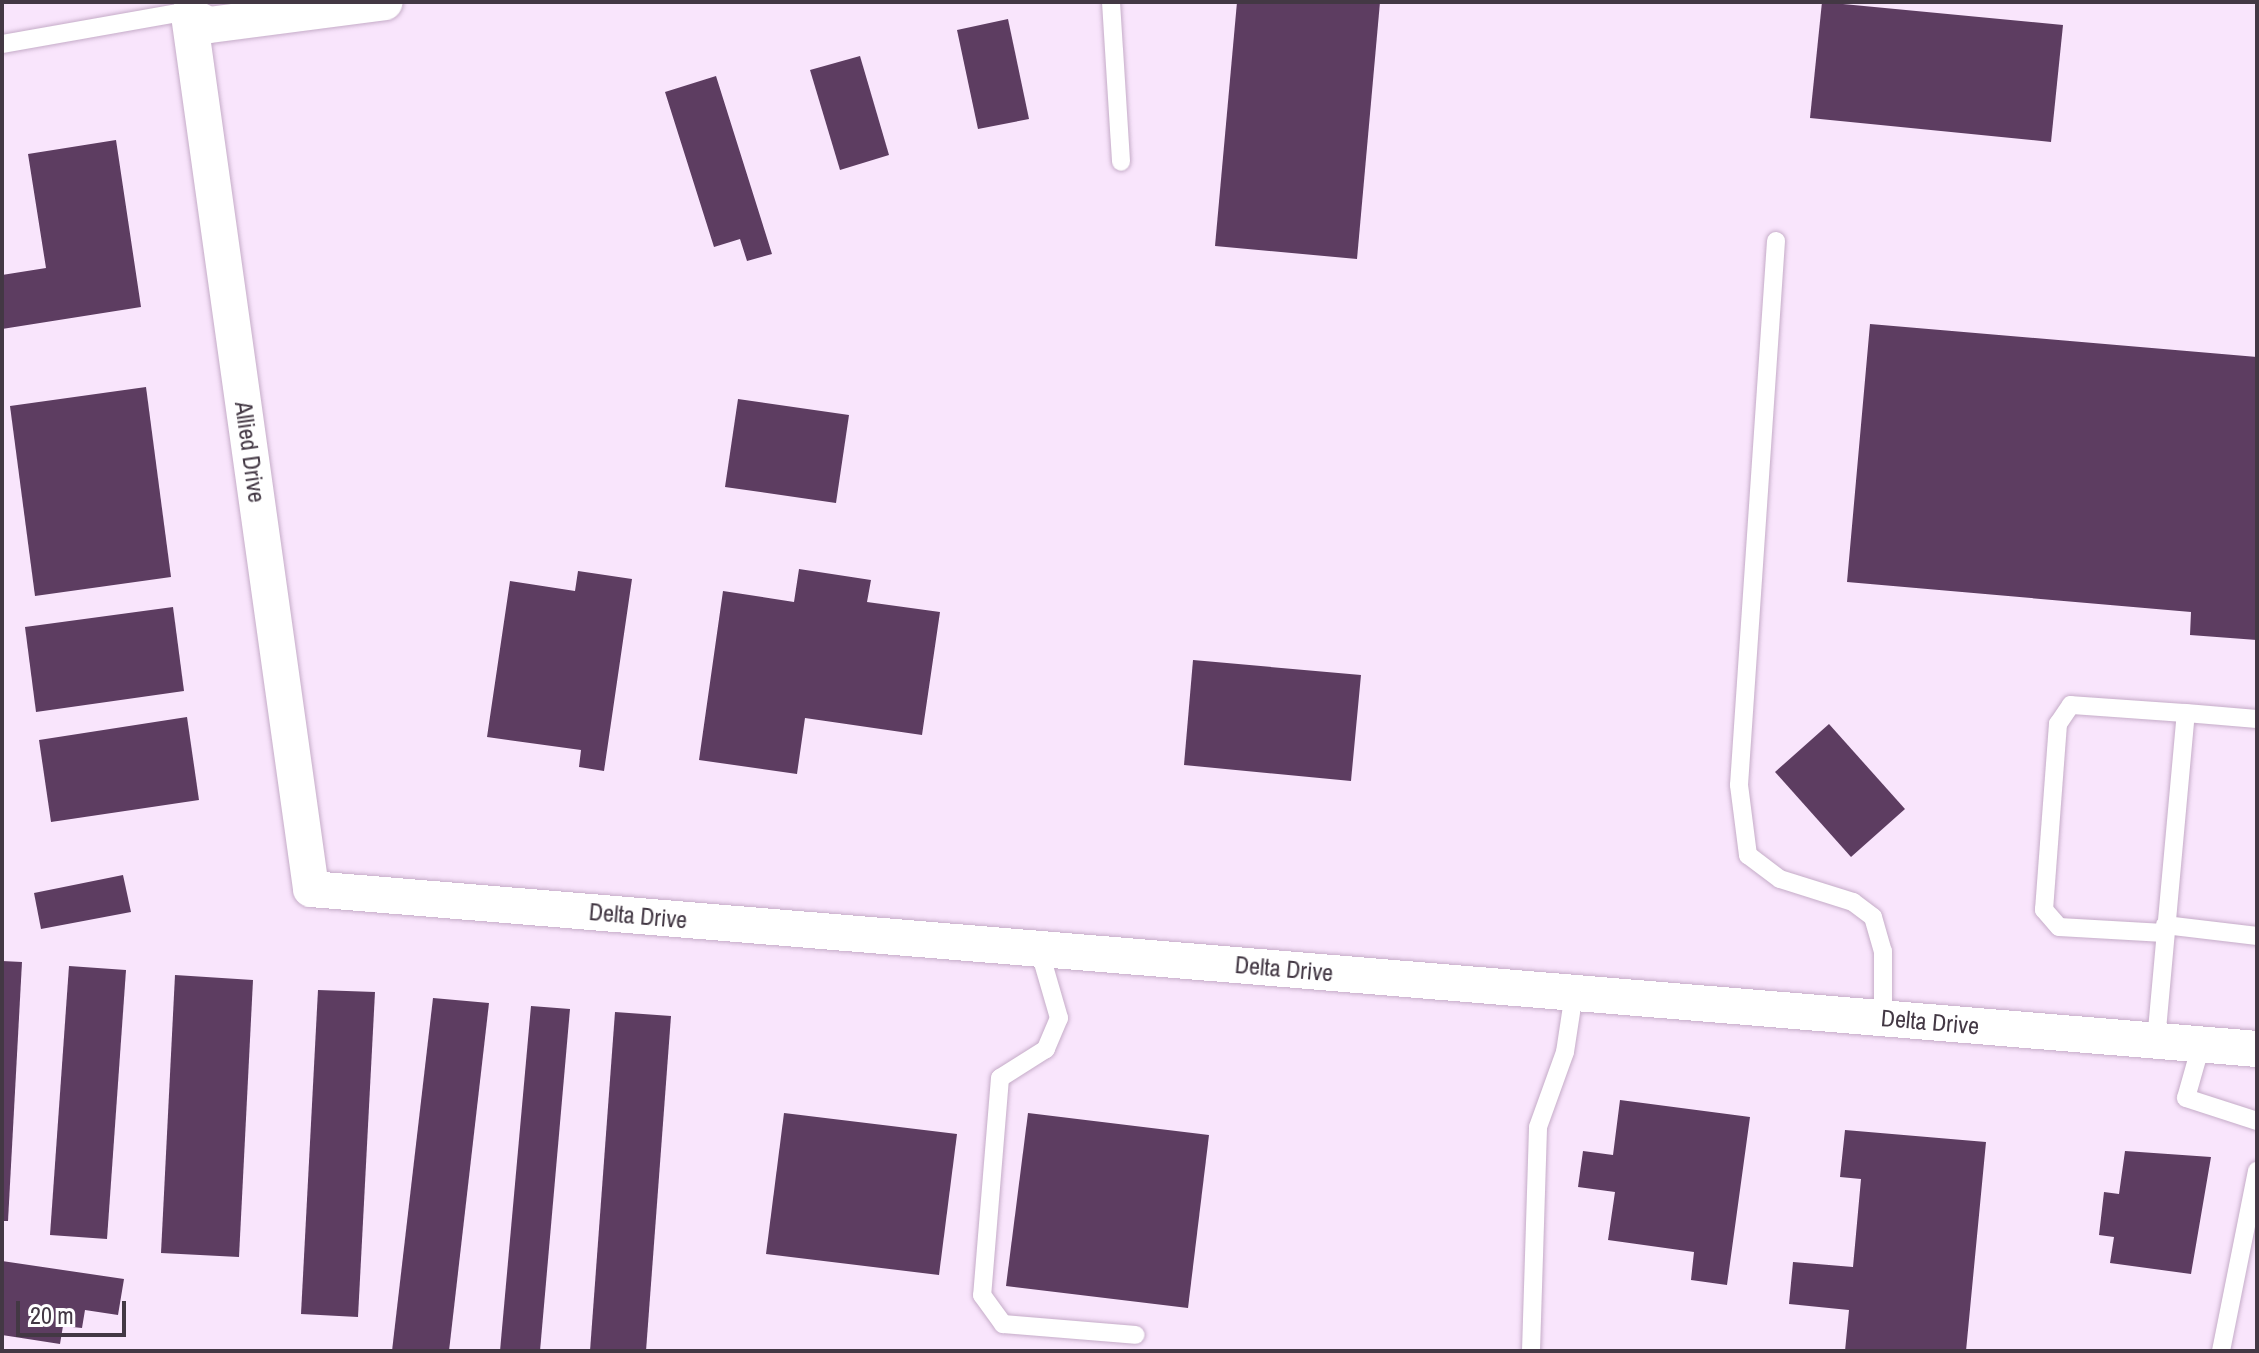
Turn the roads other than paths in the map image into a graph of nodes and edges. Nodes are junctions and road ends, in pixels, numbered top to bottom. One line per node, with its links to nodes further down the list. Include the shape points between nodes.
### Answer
1 (385, 2): 3 (street, via 209,25)
2 (1111, 2): 5 (lane)
3 (188, 8): 4 (lane); 9 (street, Allied Drive)
4 (2, 44)
5 (1121, 162)
6 (1776, 241): 14 (lane, via 1739,785 1748,855 1780,879 1853,902 1873,917 1883,951)
7 (2186, 713): 8 (lane); 10 (lane); 10 (lane, via 2071,705 2058,724 2044,910 2059,927)
8 (2257, 719)
9 (311, 889): 12 (street, Delta Drive)
10 (2164, 929): 11 (lane); 15 (lane)
11 (2257, 936)
12 (1039, 949): 13 (street, Delta Drive); 20 (lane, via 1059,1018 1046,1049 1000,1078 982,1295 1003,1324)
13 (1574, 993): 14 (street, Delta Drive); 21 (lane, via 1565,1052 1538,1127)
14 (1883, 1018): 15 (street, Delta Drive)
15 (2156, 1041): 16 (street, Delta Drive)
16 (2201, 1045): 17 (street, Delta Drive); 18 (lane, via 2186,1098)
17 (2257, 1049)
18 (2257, 1121)
19 (2257, 1171): 22 (lane)
20 (1136, 1335)
21 (1531, 1351)
22 (2221, 1351)

